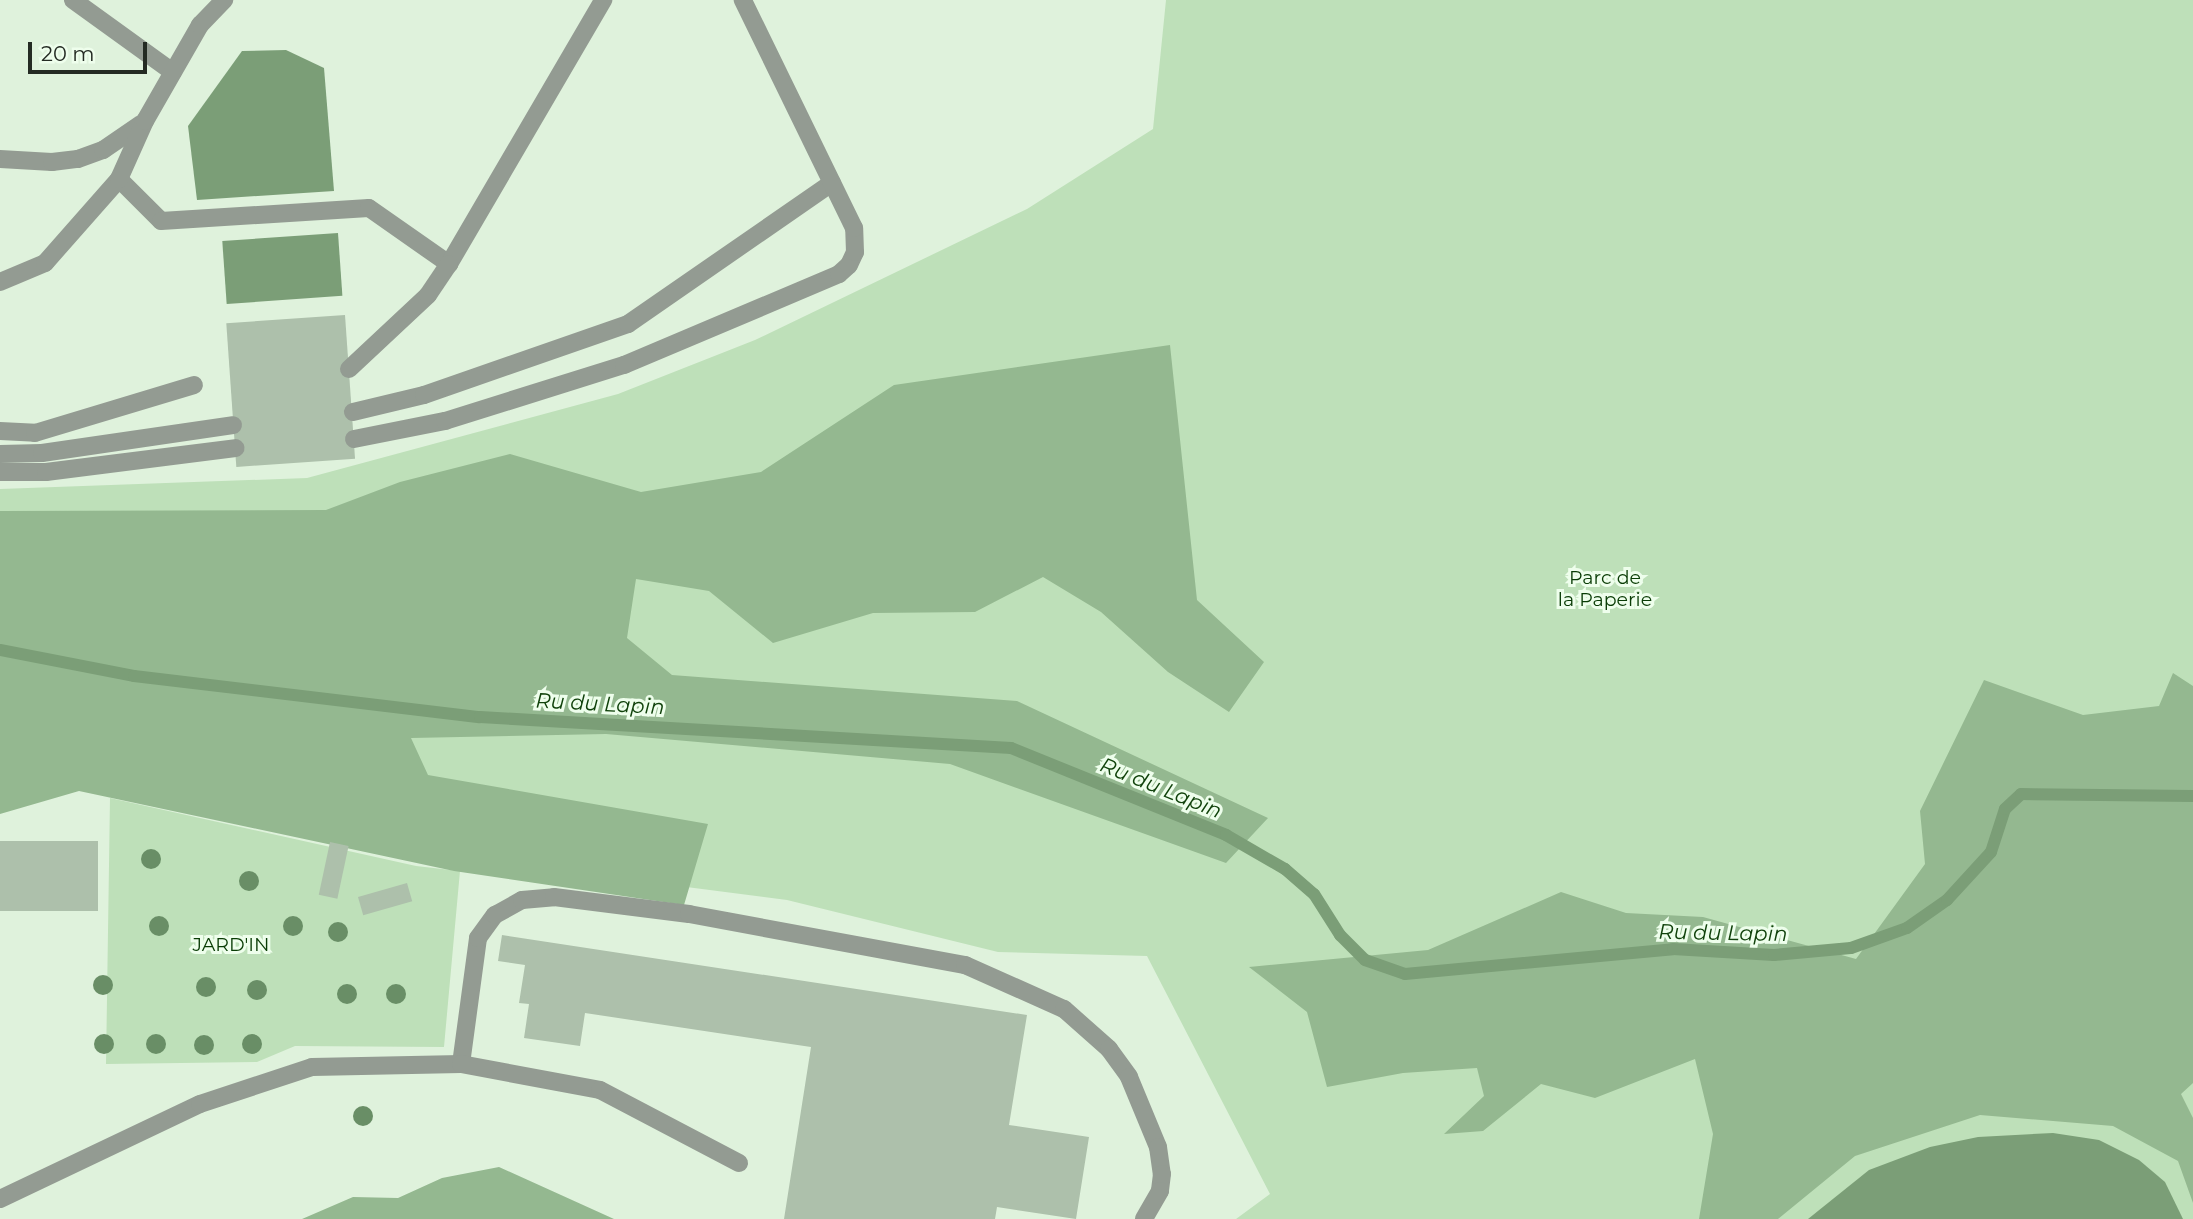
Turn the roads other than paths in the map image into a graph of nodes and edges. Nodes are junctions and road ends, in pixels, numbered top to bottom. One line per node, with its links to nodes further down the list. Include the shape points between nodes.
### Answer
1 (73, 0): 5 (lane)
2 (224, 0): 5 (lane, via 200,25)
3 (603, 0): 10 (lane)
4 (743, 0): 9 (lane)
5 (173, 72): 6 (lane)
6 (145, 121): 7 (lane, via 103,150 78,159); 8 (lane)
7 (0, 159)
8 (119, 179): 10 (lane, via 161,221 369,208); 11 (lane, via 45,263)
9 (832, 183): 14 (lane, via 628,324 424,395); 17 (lane, via 857,240 849,265 839,274 624,366 445,421)
10 (449, 264): 12 (lane, via 428,295)
11 (0, 282)
12 (349, 369)
13 (194, 385): 16 (lane, via 35,433)
14 (353, 412)
15 (233, 425): 19 (lane, via 42,453)
16 (0, 431)
17 (354, 439)
18 (235, 448): 20 (lane, via 46,472)
19 (0, 454)
20 (0, 472)
21 (461, 1064): 22 (lane, via 600,1090); 23 (lane, via 312,1067 200,1104); 24 (lane, via 478,938 495,915 530,898 689,914 965,965 1064,1009 1109,1049 1129,1077 1158,1147 1162,1174 1160,1191)
22 (739, 1163)
23 (0, 1199)
24 (1144, 1219)

